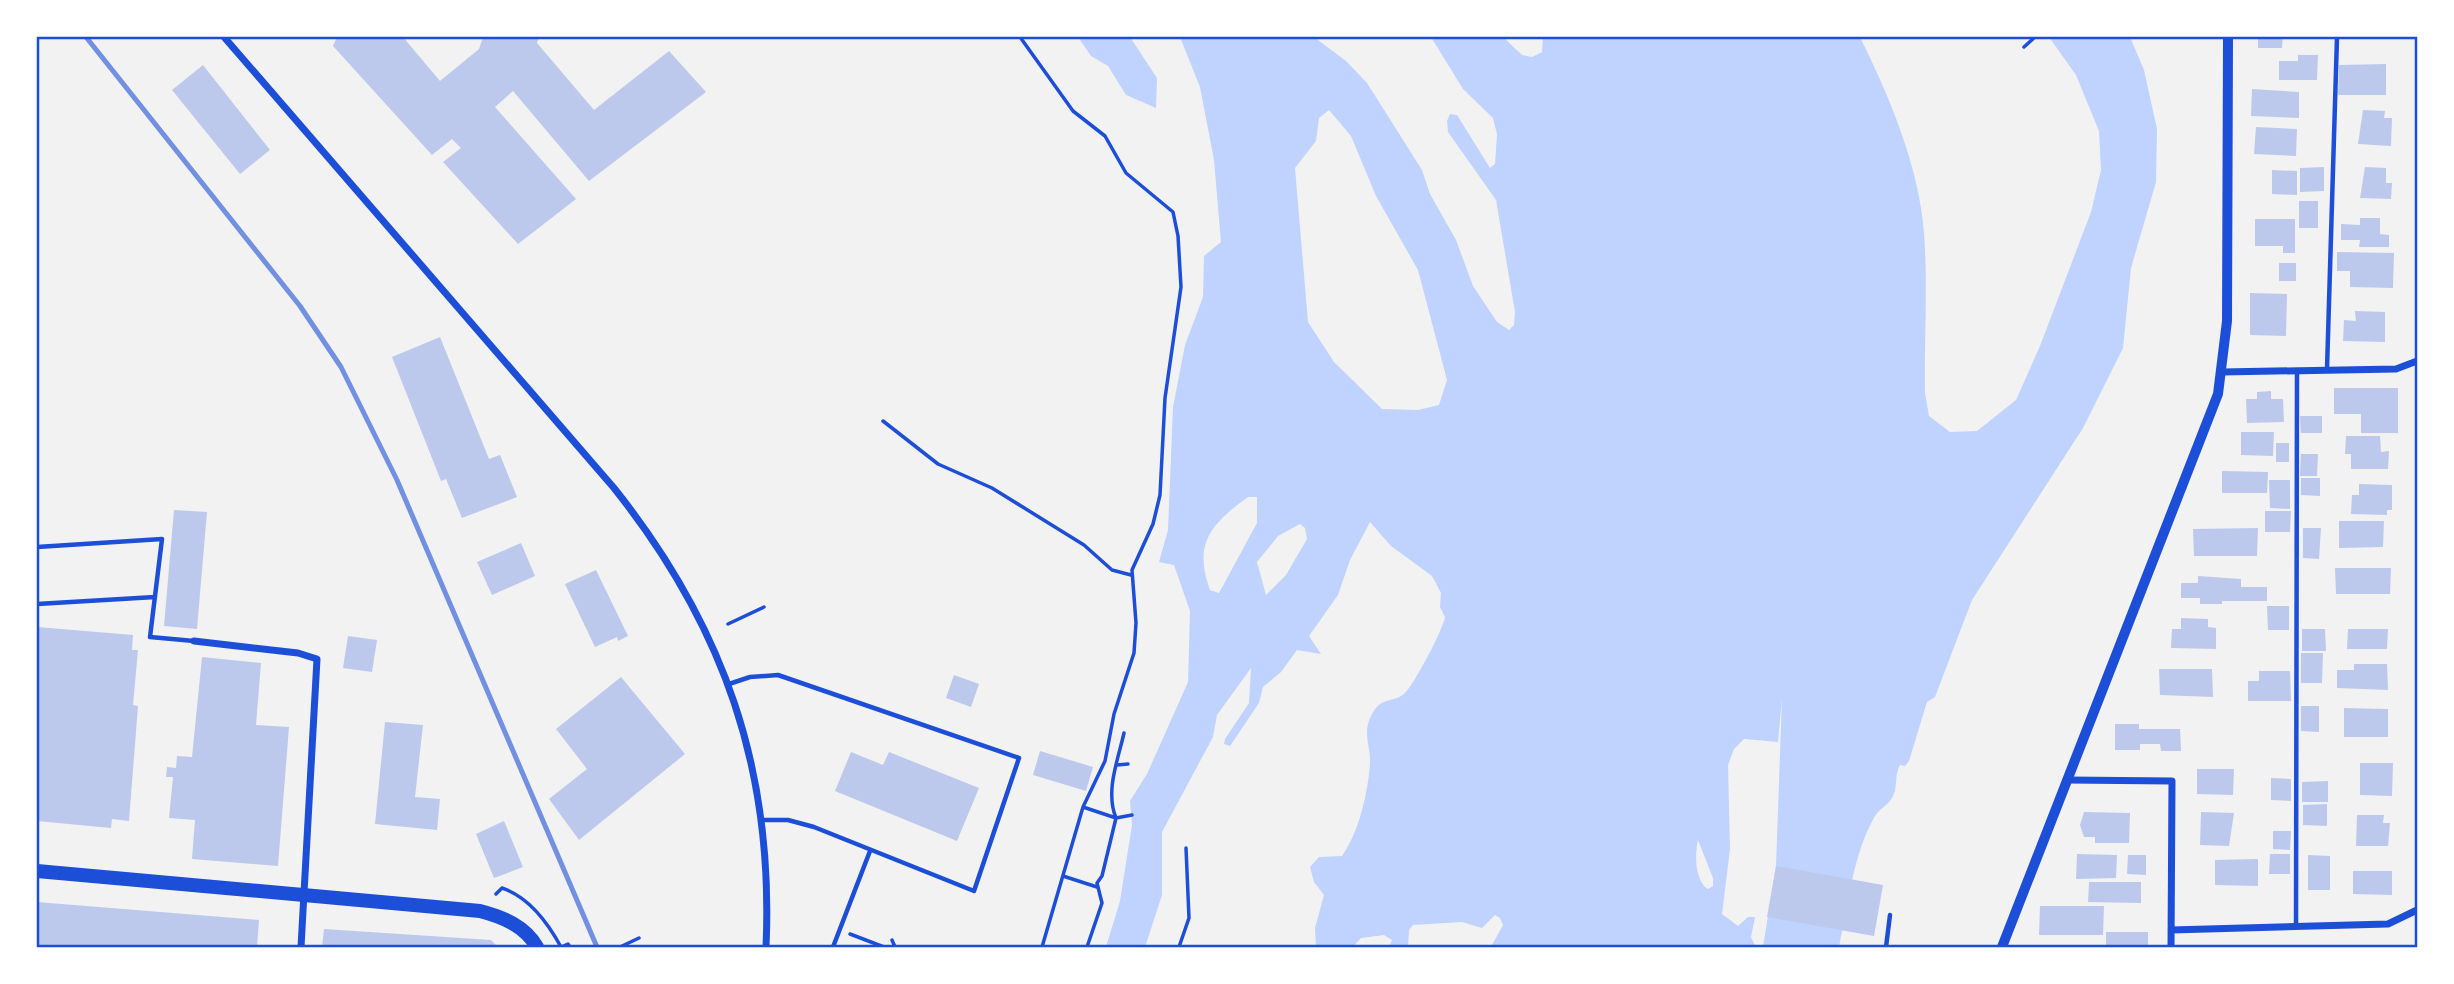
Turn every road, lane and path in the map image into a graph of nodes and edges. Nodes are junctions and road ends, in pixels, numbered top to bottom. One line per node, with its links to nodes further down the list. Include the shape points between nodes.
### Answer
1 (225, 37): 19 (street, via 639,519 690,597)
2 (1020, 37): 13 (path, via 1073,111 1099,129 1126,173 1168,205 1176,219 1181,288 1165,398 1161,488 1153,524 1134,559)
3 (2035, 37): 6 (path)
4 (2228, 37): 10 (street, via 2227,321)
5 (2337, 37): 8 (lane)
6 (2024, 47)
7 (2417, 361): 8 (street, via 2396,369)
8 (2327, 369): 9 (street)
9 (2297, 370): 10 (street); 37 (lane)
10 (2222, 372): 23 (street, via 2218,394)
11 (883, 421): 13 (path, via 938,464 984,483 1084,545 1115,571)
12 (37, 547): 14 (lane, via 162,539)
13 (1132, 576): 24 (path, via 1134,653 1105,761)
14 (155, 597): 15 (lane); 18 (lane, via 150,637)
15 (37, 604)
16 (764, 607): 17 (path)
17 (728, 624)
18 (194, 641): 33 (street, via 317,659)
19 (729, 684): 27 (street, via 748,746); 29 (lane, via 778,675 1019,758 974,891)
20 (1124, 733): 22 (path)
21 (1128, 764): 22 (path)
22 (1117, 765): 26 (path, via 1112,799)
23 (2067, 780): 39 (street, via 2172,781); 54 (street)
24 (1083, 807): 26 (path); 31 (path)
25 (1132, 814): 26 (path)
26 (1116, 818): 32 (path)
27 (762, 820): 29 (lane, via 799,822); 46 (street)
28 (1186, 848): 52 (path, via 1189,918)
29 (870, 851): 38 (lane)
30 (37, 872): 33 (main road)
31 (1063, 876): 32 (path); 50 (path)
32 (1097, 887): 51 (path, via 1102,902)
33 (302, 893): 42 (street); 43 (main road, via 488,913 520,928)
34 (496, 894): 44 (path, via 502,888 522,899 561,947)
35 (2417, 910): 37 (street, via 2388,924)
36 (1890, 915): 53 (lane)
37 (2295, 928): 39 (street)
38 (840, 930): 47 (lane); 48 (path)
39 (2171, 930): 55 (street)
40 (639, 938): 45 (path)
41 (891, 940): 49 (path)
42 (301, 947)
43 (537, 947)
44 (570, 947)
45 (620, 947)
46 (766, 947)
47 (833, 947)
48 (884, 947)
49 (895, 947)
50 (1042, 947)
51 (1087, 947)
52 (1179, 947)
53 (1886, 947)
54 (2002, 947)
55 (2171, 947)

